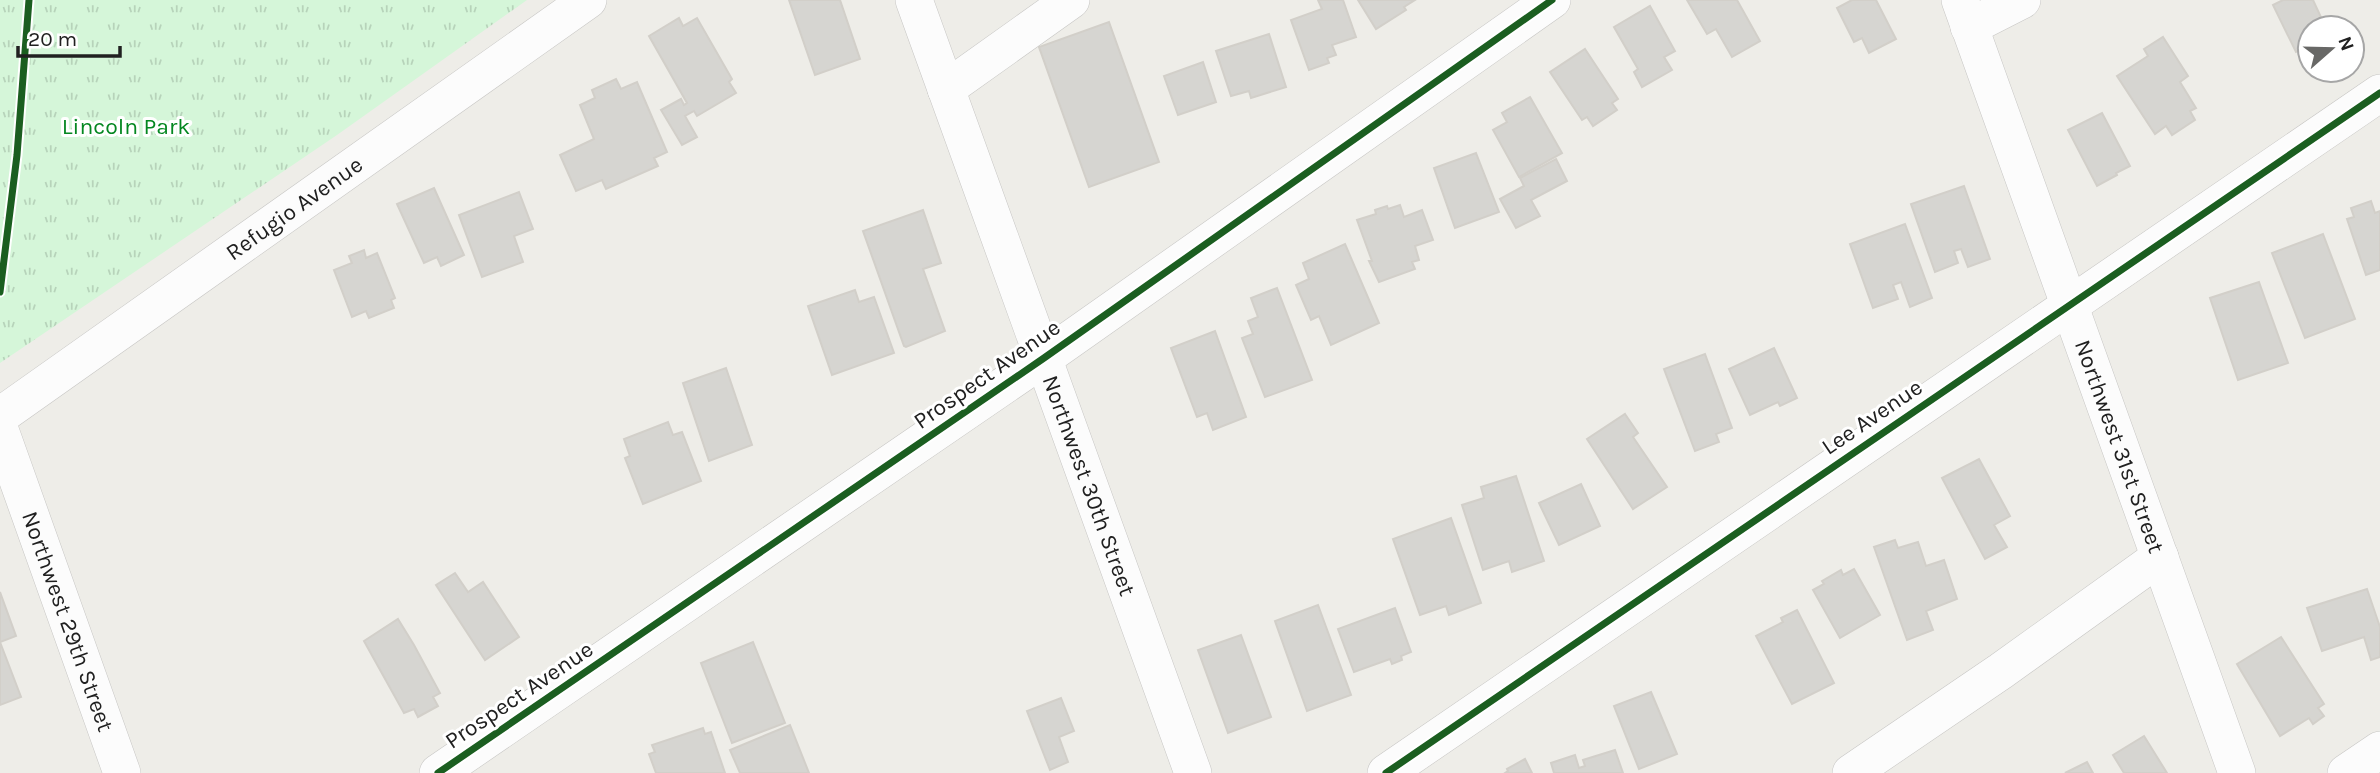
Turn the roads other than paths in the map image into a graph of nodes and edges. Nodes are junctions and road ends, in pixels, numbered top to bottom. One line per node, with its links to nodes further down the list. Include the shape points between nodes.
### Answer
1 (588, 0): 11 (street, Refugio Avenue)
2 (914, 0): 7 (street, Northwest 30th Street)
3 (1071, 0): 7 (street)
4 (1552, 0): 10 (street, Prospect Avenue)
5 (2022, 0): 6 (street)
6 (1965, 13): 9 (street, Northwest 31st Street)
7 (946, 89): 10 (street, Northwest 30th Street)
8 (2380, 93): 9 (street, Lee Avenue)
9 (2070, 306): 13 (street, Northwest 31st Street); 18 (street, Lee Avenue)
10 (1044, 358): 16 (street, Prospect Avenue); 17 (street, Northwest 30th Street)
11 (0, 416)
12 (0, 430): 15 (street, Northwest 29th Street)
13 (2160, 558): 19 (street); 20 (street, Northwest 31st Street)
14 (2380, 750): 21 (street)
15 (122, 773)
16 (438, 773)
17 (1193, 773)
18 (1387, 773)
19 (1851, 773)
20 (2237, 773)
21 (2346, 773)

